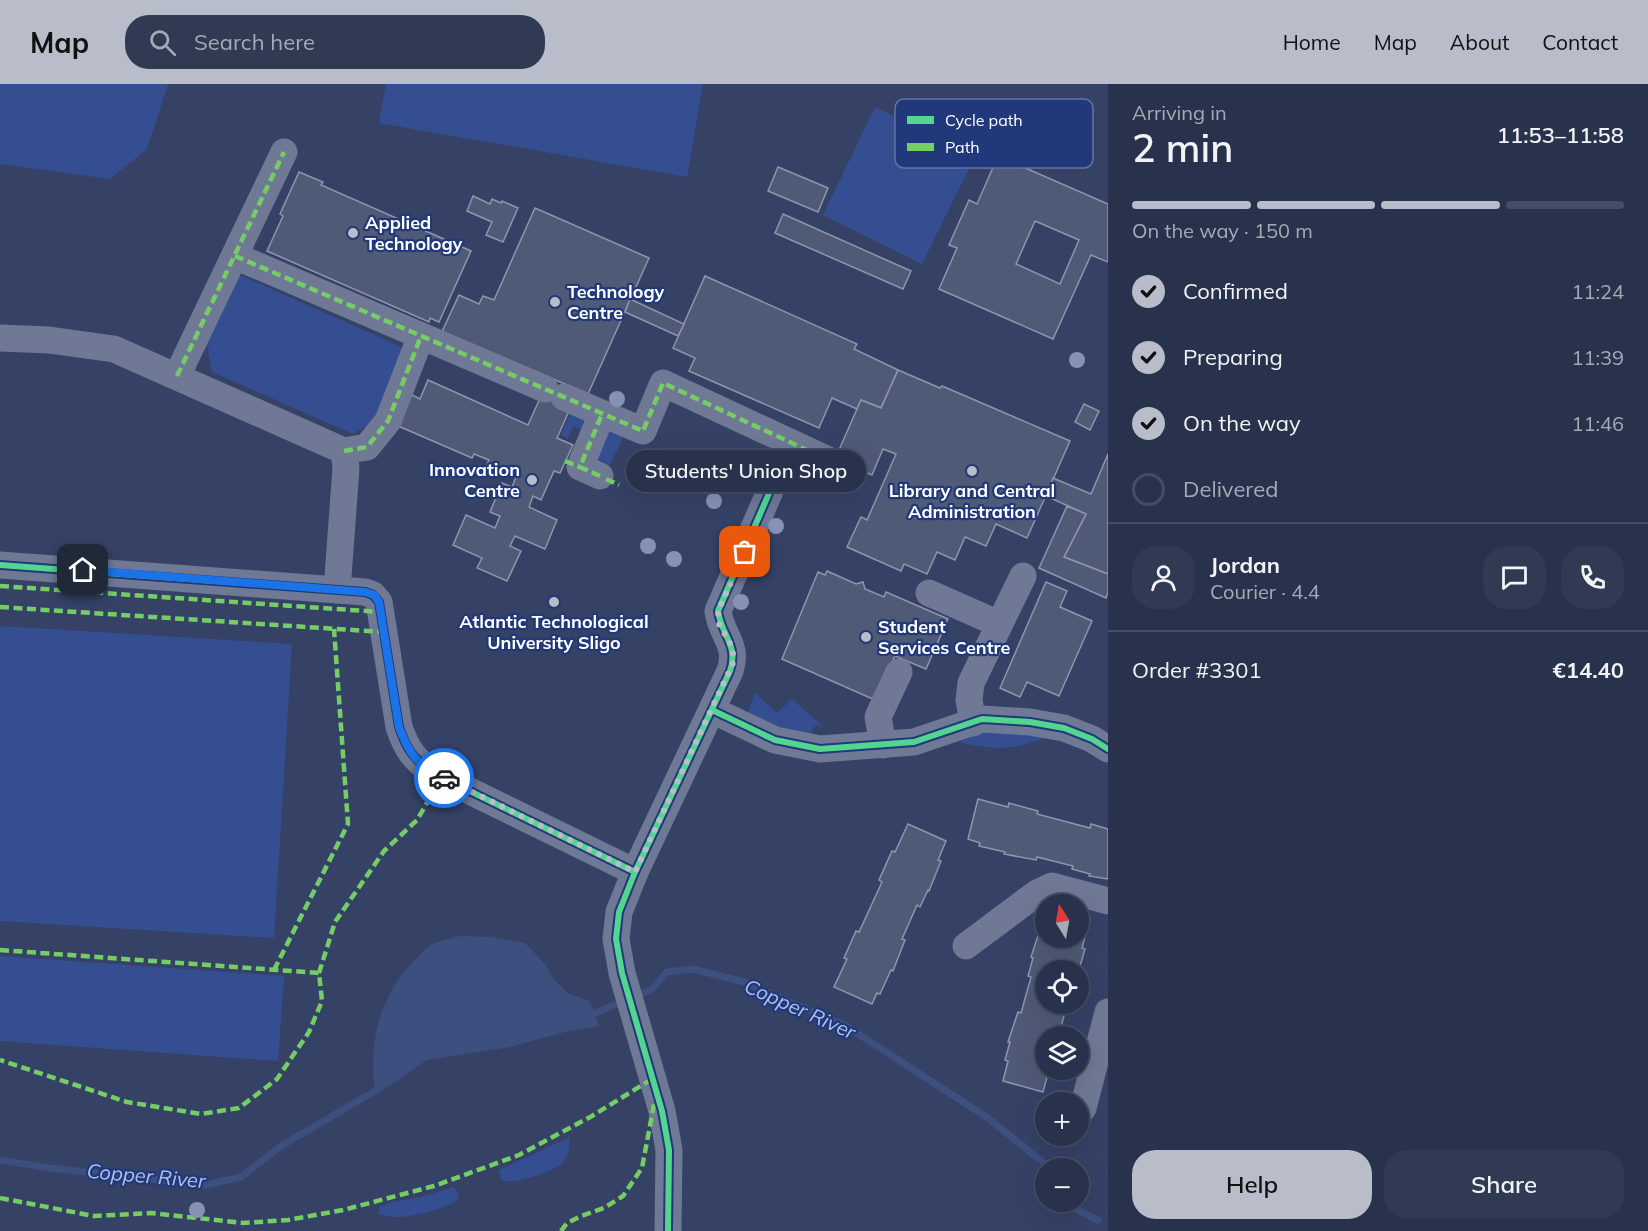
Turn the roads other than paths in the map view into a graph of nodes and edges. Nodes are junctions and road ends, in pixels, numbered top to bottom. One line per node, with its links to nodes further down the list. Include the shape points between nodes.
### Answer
1 (284, 152): 2 (street)
2 (235, 256): 3 (street); 5 (street)
3 (421, 336): 6 (street); 7 (street, via 388,421 367,447)
4 (0, 338): 5 (street, via 114,349)
5 (177, 376): 7 (street)
6 (602, 414): 8 (street, via 643,431 663,383); 9 (street)
7 (344, 451): 13 (street)
8 (837, 464)
9 (594, 473)
10 (770, 491): 17 (street, via 718,611 719,624 732,647 734,661)
11 (0, 565): 13 (street)
12 (1023, 576): 15 (street)
13 (337, 590): 21 (street, via 365,592 379,602 399,727 415,760 433,773)
14 (929, 593): 15 (street)
15 (999, 624): 18 (street, via 970,683)
16 (899, 672): 19 (street, via 878,717)
17 (712, 710): 19 (street, via 775,740 820,749); 21 (street)
18 (973, 723): 19 (street, via 914,742); 20 (street, via 982,719 1064,728)
19 (883, 745)
20 (1108, 749)
21 (635, 872): 26 (street, via 619,912 616,939 669,1150)
22 (1108, 901): 23 (street, via 1052,886)
23 (966, 946)
24 (1108, 1012): 25 (street)
25 (1087, 1092)
26 (668, 1231)

